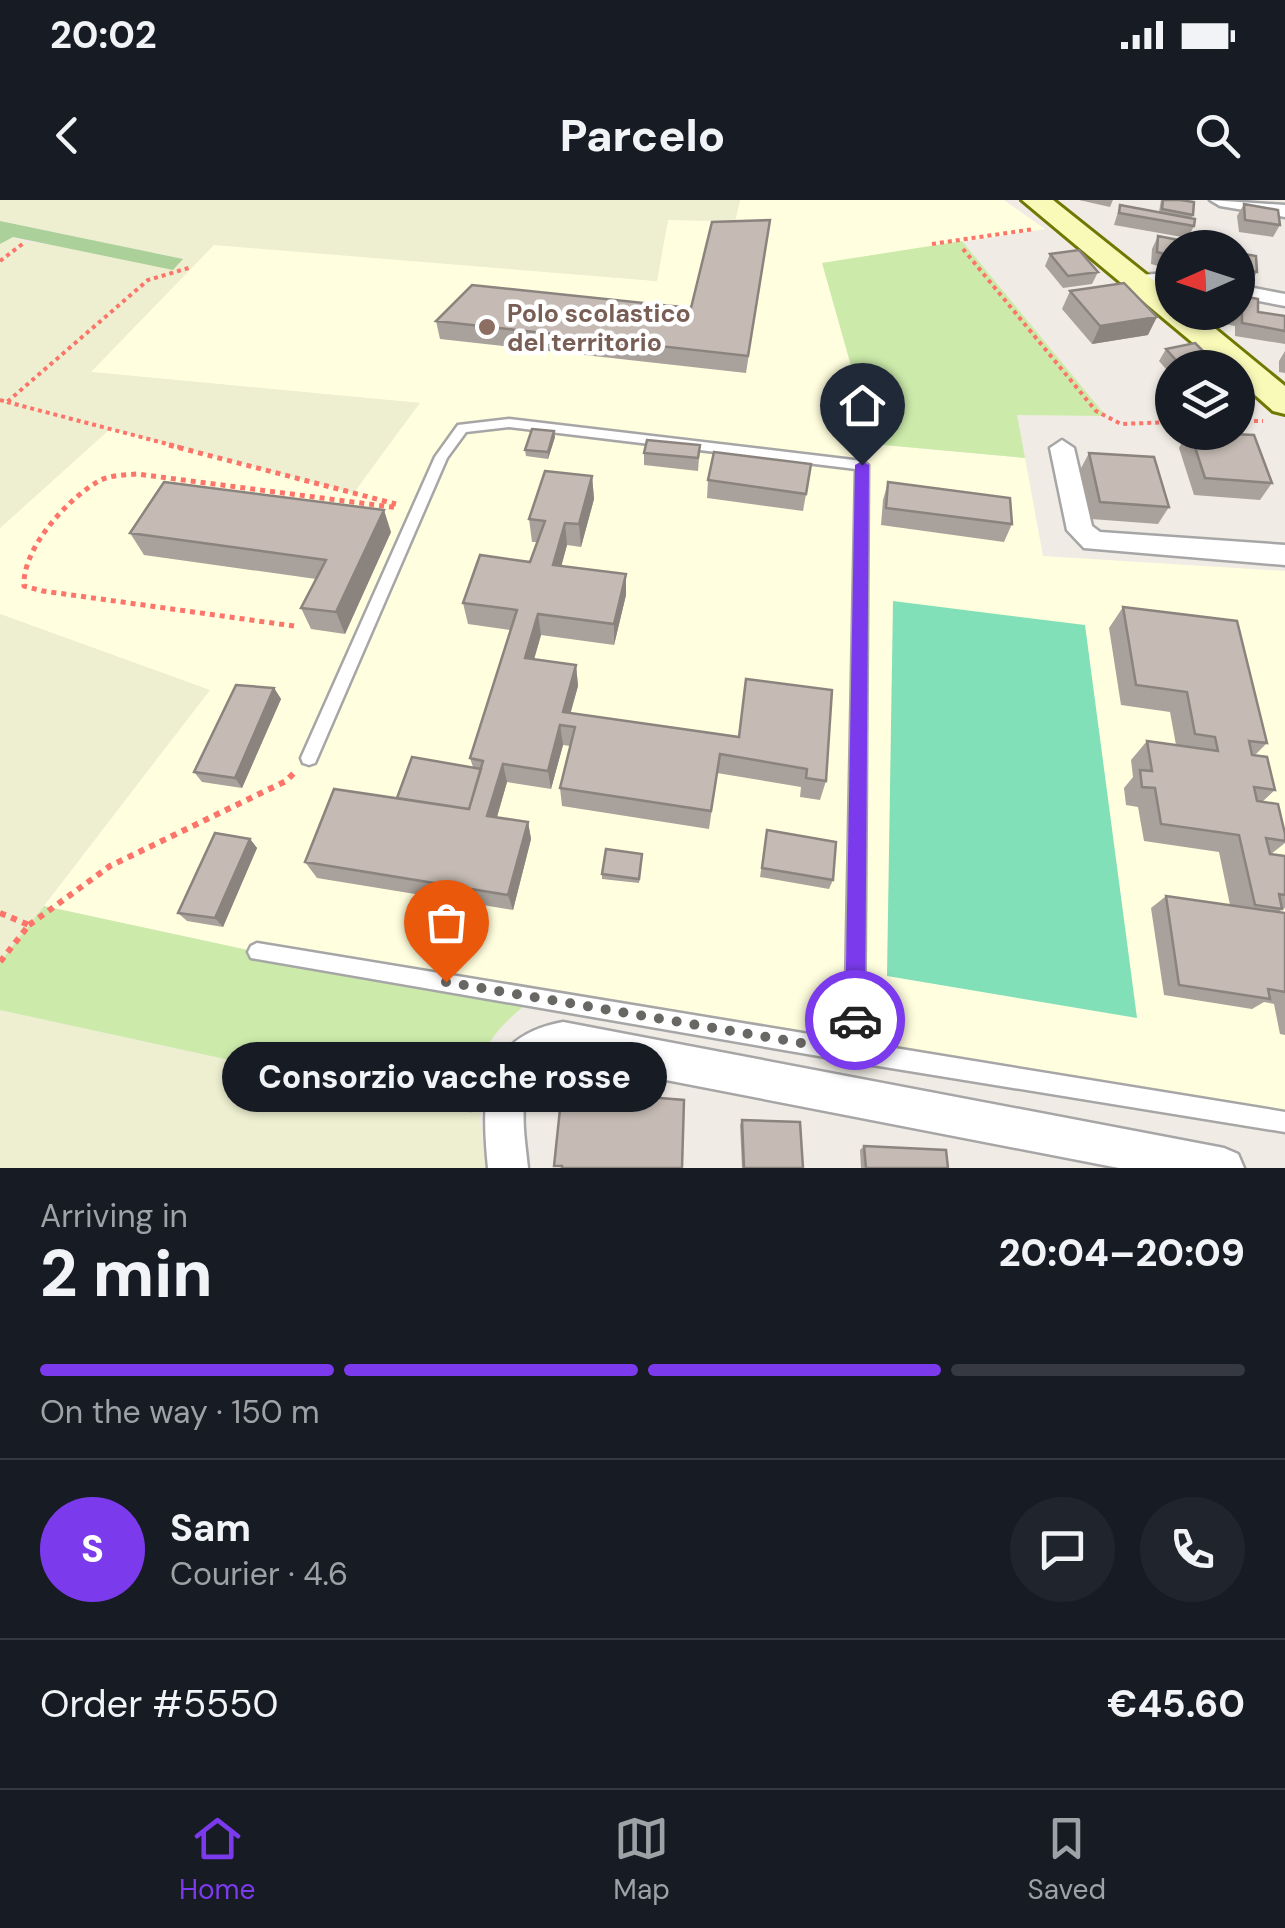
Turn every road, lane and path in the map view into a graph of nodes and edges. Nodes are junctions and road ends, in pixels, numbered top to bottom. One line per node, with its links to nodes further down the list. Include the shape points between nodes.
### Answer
1 (1036, 200): 4 (street)
2 (1220, 200): 3 (street)
3 (1285, 210)
4 (1067, 224): 6 (path); 11 (street)
5 (26, 242): 8 (path)
6 (932, 244)
7 (963, 249): 19 (path, via 1096,411 1121,424)
8 (0, 261)
9 (192, 267): 18 (path, via 148,280)
10 (1155, 280): 11 (street)
11 (1137, 281): 13 (street)
12 (1255, 294): 14 (street)
13 (1155, 296)
14 (1285, 300)
15 (1198, 330): 16 (street)
16 (1282, 398)
17 (0, 400): 18 (path)
18 (7, 402): 21 (path)
19 (1155, 423)
20 (1062, 448): 22 (street, via 1080,530 1094,541)
21 (417, 510): 23 (path, via 116,476 84,495 23,570 24,586 43,591); 24 (lane); 29 (lane, via 462,428 494,424 862,465)
22 (1285, 555)
23 (294, 626)
24 (309, 758): 26 (path, via 286,781 110,866)
25 (0, 913): 26 (path)
26 (29, 925): 28 (path)
27 (257, 952): 29 (lane)
28 (0, 962)
29 (854, 1052): 30 (lane)
30 (1285, 1122)
31 (508, 1168): 32 (street, via 503,1117 512,1069 534,1046 563,1040)
32 (1224, 1168)

